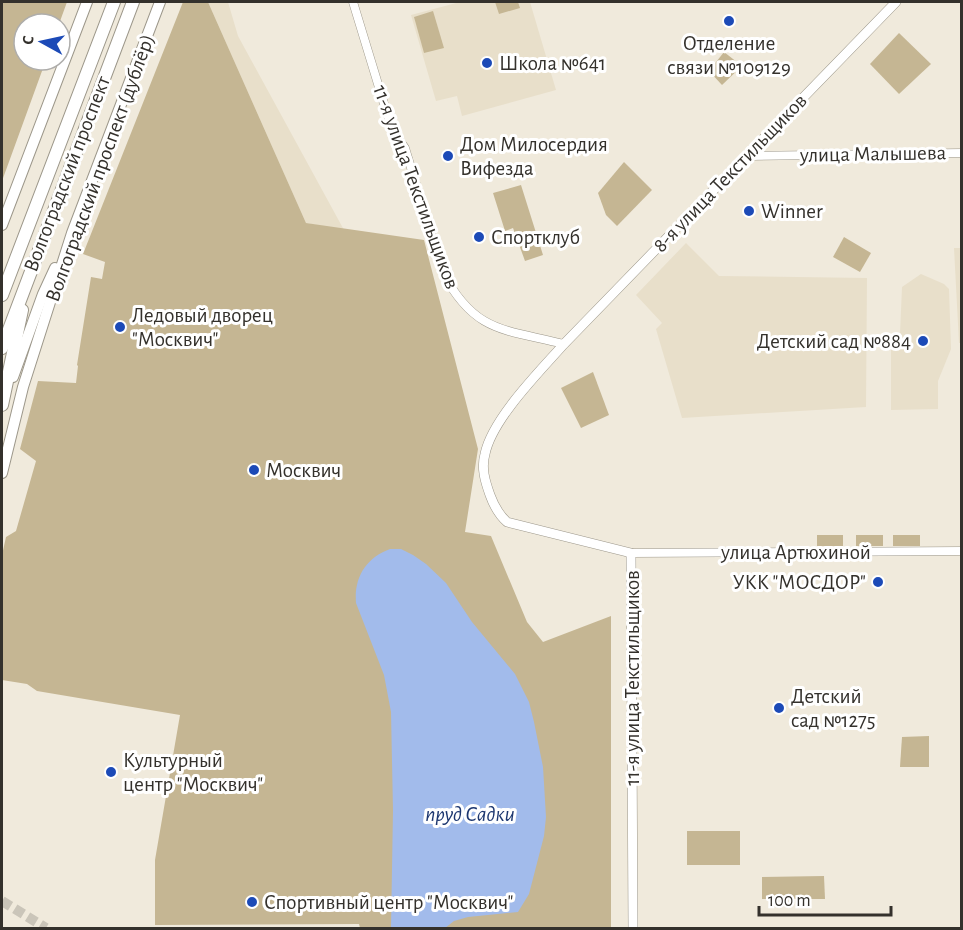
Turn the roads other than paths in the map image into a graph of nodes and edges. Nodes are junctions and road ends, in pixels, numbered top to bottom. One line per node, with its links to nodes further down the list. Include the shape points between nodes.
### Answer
1 (87, 2): 9 (main road)
2 (114, 2): 12 (main road, Волгоградский проспект)
3 (133, 2): 11 (main road, Волгоградский проспект)
4 (159, 2): 10 (main road, Волгоградский проспект (дублёр))
5 (352, 2): 13 (street, 11-я улица Текстильщиков, via 392,130 405,148 443,273 464,306 483,322)
6 (896, 2): 8 (street, 8-я улица Текстильщиков)
7 (962, 153): 8 (street, улица Малышева)
8 (748, 156): 13 (street, 8-я улица Текстильщиков)
9 (2, 225)
10 (72, 233): 15 (main road, via 43,294); 16 (main road, Волгоградский проспект (дублёр), via 23,387)
11 (32, 267): 14 (main road, Волгоградский проспект); 15 (main road)
12 (2, 295)
13 (564, 344): 18 (street, 11-я улица Текстильщиков, via 526,387 489,442 484,461 486,483 496,510 507,522)
14 (2, 348)
15 (2, 407)
16 (2, 473)
17 (962, 551): 18 (street, улица Артюхиной)
18 (631, 553): 19 (street, 11-я улица Текстильщиков)
19 (633, 928)

